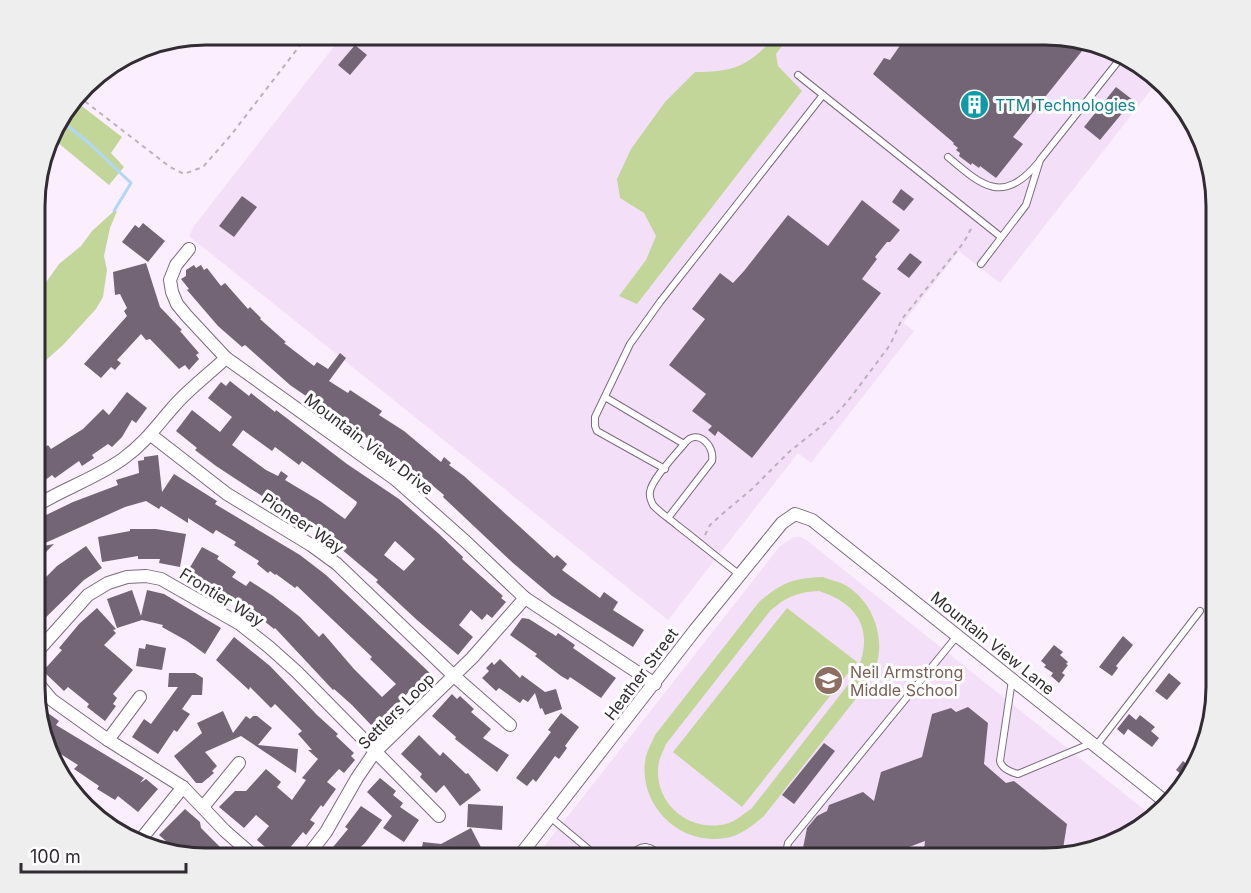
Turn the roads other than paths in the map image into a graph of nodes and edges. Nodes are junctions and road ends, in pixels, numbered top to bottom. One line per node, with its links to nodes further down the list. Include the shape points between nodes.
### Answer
1 (1117, 62): 5 (lane)
2 (798, 75): 3 (lane)
3 (823, 95): 6 (lane); 10 (lane, via 630,344)
4 (948, 157): 5 (lane, via 973,178 1001,188 1026,177)
5 (1040, 160): 6 (lane, via 1026,205)
6 (1001, 237): 8 (lane)
7 (189, 249): 9 (street, Mountain View Drive, via 170,280 172,292 177,304)
8 (981, 264)
9 (226, 358): 11 (street, via 176,404); 18 (street, Mountain View Drive, via 394,479)
10 (605, 397): 12 (lane); 13 (lane, via 595,417 597,431)
11 (151, 435): 14 (street, via 103,472); 22 (street, Pioneer Way, via 227,494 337,564)
12 (684, 444): 13 (lane); 16 (lane, via 692,438 703,439 711,445 713,455)
13 (665, 469): 16 (lane, via 649,493 652,504)
14 (45, 500)
15 (795, 514): 17 (street, Heather Street, via 782,523); 20 (street, Mountain View Lane, via 812,520)
16 (668, 518): 17 (lane)
17 (740, 575): 24 (street, Heather Street)
18 (525, 598): 22 (street, Settlers Loop); 24 (street, Mountain View Drive)
19 (1200, 611): 29 (lane)
20 (957, 636): 23 (street, Mountain View Lane); 42 (lane)
21 (45, 643): 30 (street, Frontier Way, via 88,596 108,583 127,577 161,579 240,624 269,647)
22 (454, 676): 27 (street, Pioneer Way); 30 (street, Settlers Loop)
23 (1012, 680): 29 (street, Mountain View Lane); 29 (lane, via 1001,765 1018,774)
24 (654, 684): 36 (street, Heather Street)
25 (45, 692): 28 (street)
26 (140, 697): 28 (street)
27 (510, 725)
28 (108, 740): 32 (street)
29 (1094, 744): 33 (street, Mountain View Lane)
30 (374, 753): 35 (street, Frontier Way); 39 (street, Settlers Loop)
31 (239, 763): 34 (street)
32 (183, 787): 34 (street); 37 (street)
33 (1161, 798)
34 (203, 807): 38 (street)
35 (439, 816)
36 (550, 817): 40 (street, Heather Street); 41 (lane)
37 (144, 835)
38 (245, 848)
39 (314, 848)
40 (526, 848)
41 (587, 848)
42 (787, 848)

